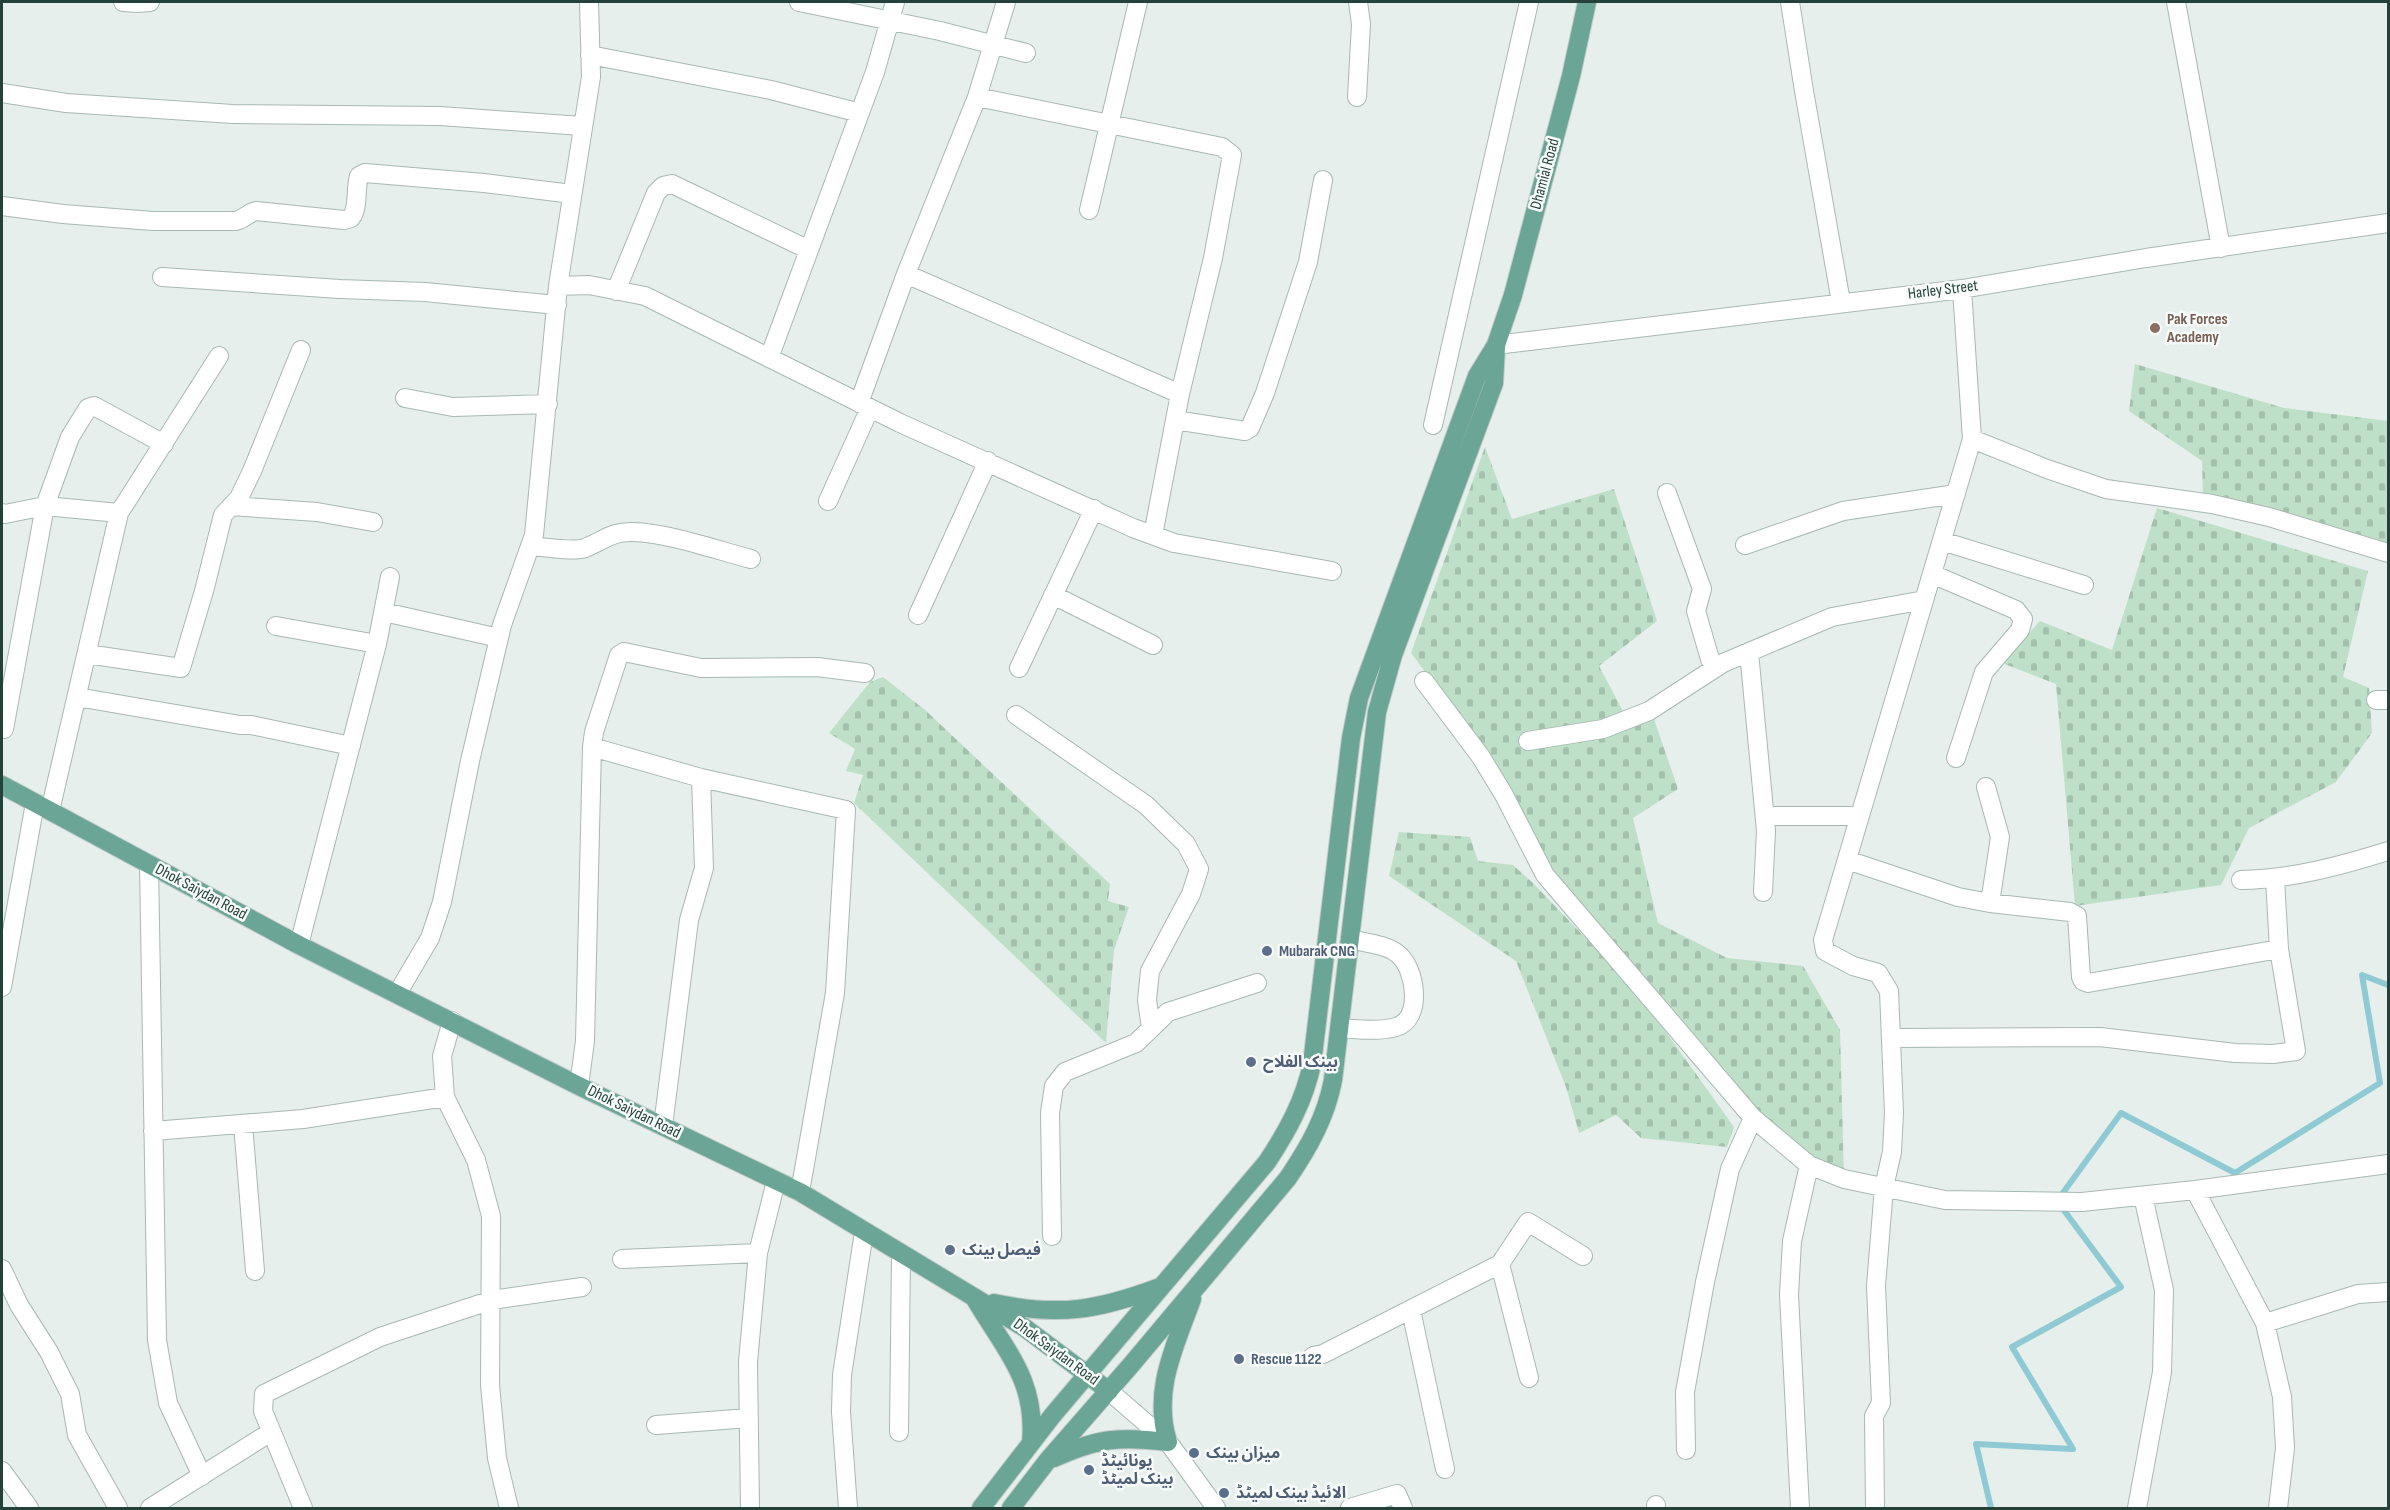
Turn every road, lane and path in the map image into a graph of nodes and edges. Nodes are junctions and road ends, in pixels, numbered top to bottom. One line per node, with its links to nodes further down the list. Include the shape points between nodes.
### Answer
1 (123, 2): 2 (street)
2 (150, 2)
3 (589, 2): 16 (street)
4 (799, 2): 13 (street)
5 (895, 2): 13 (street)
6 (1006, 2): 14 (street)
7 (1138, 2): 21 (street)
8 (1358, 2): 19 (street, via 1361,24)
9 (1529, 2): 46 (street)
10 (1587, 2): 37 (main road, Dhamial Road, via 1534,219)
11 (1790, 2): 35 (street)
12 (2176, 2): 28 (street)
13 (890, 21): 14 (street); 20 (street)
14 (993, 44): 15 (street); 18 (street)
15 (1026, 53)
16 (590, 56): 20 (street, via 771,90); 22 (street, via 591,77)
17 (2, 93): 22 (street, via 66,103 232,114 440,116)
18 (977, 97): 21 (street); 30 (street)
19 (1357, 97)
20 (860, 113): 29 (street)
21 (1108, 124): 26 (street); 41 (street, via 1222,147 1232,155 1213,258)
22 (582, 126): 24 (street)
23 (1323, 180): 45 (street, via 1308,262 1250,428 1245,431)
24 (572, 194): 25 (street, via 365,173 357,183 354,214 344,220 256,211 236,221 153,221); 32 (street)
25 (2, 206)
26 (1089, 210)
27 (2388, 223): 28 (street, Harley Street)
28 (2221, 248): 33 (street, Harley Street)
29 (809, 250): 34 (street, via 672,184 656,193); 40 (street)
30 (906, 273): 41 (street); 44 (street)
31 (162, 277): 36 (street, via 425,292)
32 (558, 286): 34 (street, via 589,285); 36 (street)
33 (1962, 289): 35 (street, Harley Street); 47 (street)
34 (616, 291): 40 (street, via 645,296)
35 (1841, 302): 37 (street, Harley Street)
36 (557, 305): 43 (street)
37 (1496, 345): 103 (main road, via 1494,383 1394,655 1377,712); 106 (main road, via 1477,376 1359,698)
38 (301, 350): 54 (street, via 252,471)
39 (219, 357): 48 (street)
40 (769, 358): 44 (street)
41 (1180, 394): 45 (street)
42 (405, 399): 43 (street, via 453,406)
43 (548, 404): 62 (street)
44 (865, 405): 49 (street); 52 (street)
45 (1175, 420): 59 (street)
46 (1433, 425)
47 (1972, 439): 51 (street); 63 (street, via 2106,489 2212,504)
48 (164, 444): 53 (street, via 94,406 88,408 70,437); 57 (street)
49 (988, 461): 55 (street); 72 (street)
50 (1666, 493): 79 (street, via 1702,589 1696,611)
51 (1956, 494): 60 (street); 61 (street, via 1843,511)
52 (828, 501)
53 (45, 506): 56 (street); 57 (street); 85 (street)
54 (231, 506): 58 (street, via 317,512); 78 (street, via 223,515 181,668)
55 (1094, 509): 59 (street); 69 (street)
56 (2, 513)
57 (119, 513): 78 (street)
58 (373, 522)
59 (1153, 535): 65 (street, via 1174,543)
60 (1942, 541): 66 (street); 68 (street)
61 (1745, 545)
62 (530, 546): 64 (street, via 584,549 617,533 634,532); 74 (street)
63 (2388, 553)
64 (751, 559)
65 (1332, 571)
66 (1932, 574): 70 (street); 89 (street, via 2016,610 2023,619 2020,630 1984,672)
67 (390, 577): 71 (street)
68 (2084, 585)
69 (1053, 595): 76 (street); 80 (street)
70 (1924, 600): 77 (street, via 1832,617); 95 (street)
71 (384, 612): 74 (street); 75 (street)
72 (918, 615)
73 (276, 626): 75 (street)
74 (499, 638): 110 (street, via 442,902 430,938)
75 (377, 644): 87 (street)
76 (1153, 645)
77 (1749, 652): 79 (street); 94 (street)
78 (87, 654): 83 (street)
79 (1716, 667): 86 (street, via 1640,714 1603,729)
80 (1019, 668)
81 (865, 673): 88 (street, via 817,667 701,668 624,652 619,655)
82 (1424, 681): 117 (street, via 1481,757 1545,875)
83 (77, 697): 87 (street, via 251,725); 93 (street)
84 (1016, 715): 112 (street, via 1146,805 1186,844 1199,868 1191,894 1150,971 1147,1000)
85 (4, 729)
86 (1528, 741)
87 (351, 746): 104 (street)
88 (592, 747): 90 (street); 115 (street, via 585,1041)
89 (1956, 758)
90 (701, 778): 119 (street, via 704,867 689,920); 126 (street, via 846,810 835,993)
91 (2, 785): 93 (main road, Dhok Saiydan Road)
92 (1986, 787): 102 (street, via 2000,837)
93 (42, 807): 98 (main road, Dhok Saiydan Road); 109 (street)
94 (1765, 816): 95 (street); 101 (street)
95 (1860, 816): 97 (street)
96 (2388, 852): 99 (street)
97 (1846, 860): 102 (street, via 1958,897); 114 (street, via 1823,940 1825,951 1853,966 1878,973 1889,991)
98 (149, 864): 104 (main road, Dhok Saiydan Road); 120 (street)
99 (2276, 879): 100 (street); 105 (street)
100 (2241, 880)
101 (1763, 892)
102 (1990, 903): 105 (street, via 2077,916 2081,977 2088,983)
103 (1350, 939): 107 (main road); 113 (street, via 1388,948 1405,961 1413,987 1412,1012 1396,1027)
104 (299, 945): 110 (main road, Dhok Saiydan Road)
105 (2278, 949): 114 (street, via 2296,1051 2235,1053 2100,1037)
106 (1324, 959): 107 (main road); 137 (main road, via 1312,1064 1292,1122 1267,1161)
107 (1348, 962): 113 (main road)
108 (1257, 983): 112 (street, via 1168,1012)
109 (2, 987)
110 (397, 993): 111 (main road, Dhok Saiydan Road)
111 (452, 1021): 115 (main road, Dhok Saiydan Road); 116 (street, via 442,1056)
112 (1151, 1028): 129 (street, via 1136,1042 1065,1072 1054,1086 1050,1113)
113 (1340, 1028): 139 (main road, via 1331,1093 1310,1146)
114 (1892, 1038): 124 (street, via 1892,1152)
115 (579, 1086): 119 (main road, Dhok Saiydan Road)
116 (445, 1097): 118 (street); 142 (street, via 476,1161 491,1216)
117 (1753, 1119): 122 (street); 155 (street, via 1730,1169 1704,1282 1685,1392)
118 (243, 1124): 120 (street); 136 (street)
119 (663, 1126): 123 (main road, Dhok Saiydan Road)
120 (153, 1131): 159 (street, via 157,1340 168,1403)
121 (2388, 1164): 125 (street)
122 (1809, 1165): 124 (street, via 1844,1179); 172 (street, via 1792,1241 1790,1295)
123 (776, 1181): 126 (main road, Dhok Saiydan Road); 130 (street)
124 (1884, 1187): 127 (street, via 1945,1200 2082,1202); 173 (street, via 1876,1287 1881,1403 1874,1416)
125 (2195, 1190): 127 (street); 144 (street)
126 (800, 1192): 128 (main road, Dhok Saiydan Road)
127 (2143, 1196): 174 (street, via 2164,1290 2162,1372)
128 (864, 1232): 131 (main road, Dhok Saiydan Road); 166 (street, via 842,1375)
129 (1052, 1236)
130 (758, 1253): 133 (street); 149 (street, via 748,1362)
131 (901, 1254): 141 (main road, Dhok Saiydan Road); 152 (street)
132 (1583, 1256): 134 (street, via 1528,1222)
133 (622, 1259)
134 (1500, 1264): 143 (street); 147 (street)
135 (2, 1269): 161 (street, via 19,1305 50,1352 70,1394 77,1435)
136 (255, 1271)
137 (1163, 1286): 141 (main road, via 1112,1304 1081,1309 1037,1311); 146 (main road)
138 (582, 1287): 142 (street)
139 (1197, 1287): 148 (main road); 153 (main road, via 1164,1381 1161,1410)
140 (2388, 1292): 144 (street, via 2358,1294)
141 (973, 1295): 146 (main road, Dhok Saiydan Road); 154 (main road, via 1024,1381 1033,1420)
142 (492, 1300): 151 (street, via 380,1337 264,1394 263,1411); 164 (street, via 490,1385 497,1458)
143 (1411, 1310): 145 (street); 157 (street)
144 (2265, 1323): 175 (street, via 2282,1397 2285,1448)
145 (1313, 1356)
146 (1087, 1375): 148 (main road, Dhok Saiydan Road); 154 (main road)
147 (1529, 1378)
148 (1108, 1391): 153 (street, Dhok Saiydan Road); 156 (main road)
149 (749, 1418): 150 (street); 165 (street)
150 (656, 1425)
151 (271, 1432): 159 (street); 163 (street)
152 (899, 1432)
153 (1168, 1442): 156 (main road, via 1128,1438 1097,1441); 169 (street, Dhok Saiydan Road)
154 (1031, 1443): 167 (main road)
155 (1686, 1450)
156 (1048, 1460): 168 (main road)
157 (1446, 1469)
158 (2, 1471): 160 (street)
159 (202, 1476): 162 (street)
160 (28, 1509)
161 (118, 1509)
162 (150, 1509)
163 (303, 1509)
164 (509, 1509)
165 (750, 1509)
166 (848, 1509)
167 (981, 1509)
168 (1011, 1509)
169 (1216, 1509)
170 (1350, 1509): 171 (street, via 1397,1494)
171 (1402, 1509)
172 (1800, 1509)
173 (1875, 1509)
174 (2137, 1509)
175 (2278, 1509)

